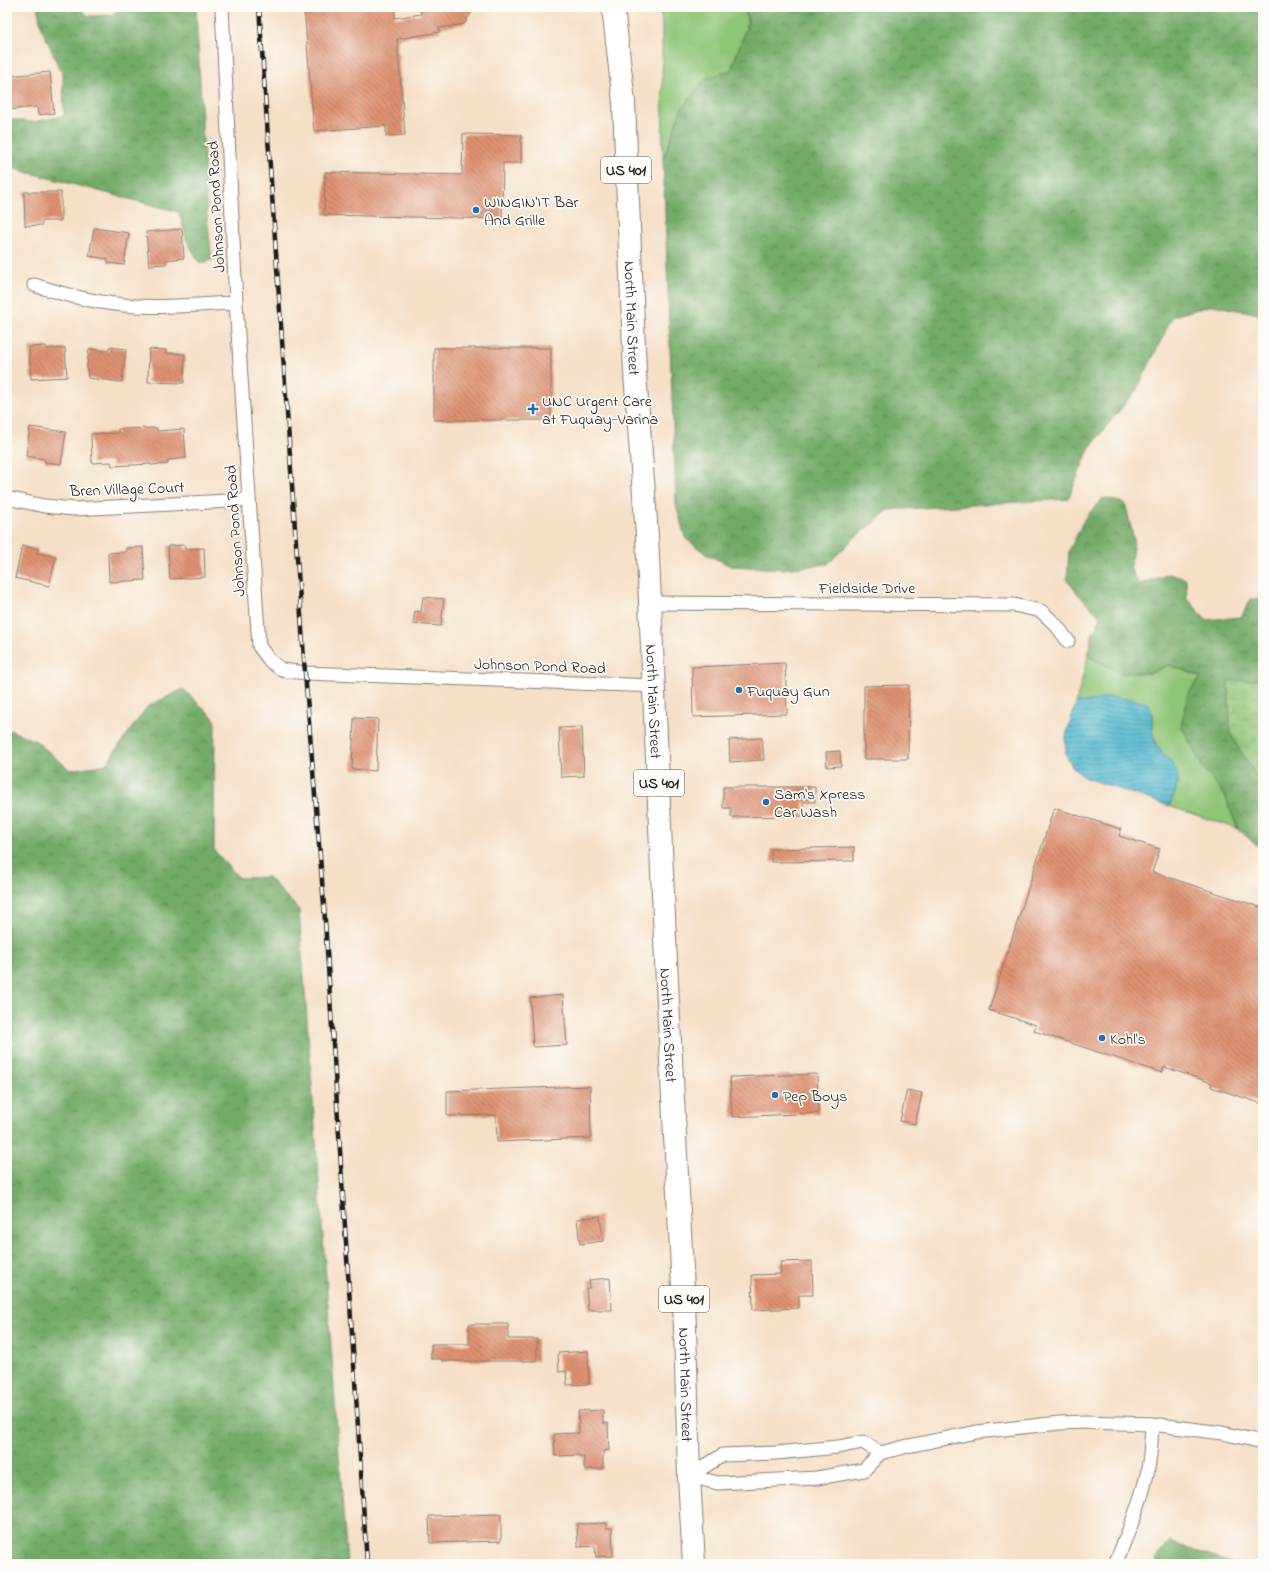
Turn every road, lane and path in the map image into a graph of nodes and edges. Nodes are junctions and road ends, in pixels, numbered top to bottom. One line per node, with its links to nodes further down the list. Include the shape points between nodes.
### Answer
1 (222, 7): 4 (street, Johnson Pond Road)
2 (614, 7): 7 (highway, North Main Street / US 401, via 624,103 635,373)
3 (34, 285): 4 (street, via 72,297 137,306)
4 (236, 303): 6 (street, Johnson Pond Road)
5 (7, 498): 6 (street, Bren Village Court, via 74,509)
6 (248, 500): 9 (street, Johnson Pond Road, via 258,646 270,661 282,670 395,677)
7 (651, 603): 8 (street, Fieldside Drive, via 1014,605 1041,611); 9 (highway, North Main Street / US 401)
8 (1068, 641)
9 (655, 686): 13 (highway, North Main Street / US 401, via 685,1327)
10 (1152, 1424): 11 (street, via 1222,1433); 12 (street, via 1040,1424 977,1432); 15 (street, via 1145,1485)
11 (1263, 1442)
12 (880, 1453): 13 (street, via 864,1470 817,1478 718,1483); 13 (street, via 863,1442 776,1453 723,1455)
13 (689, 1476): 14 (highway, North Main Street / US 401)
14 (694, 1564)
15 (1115, 1564)

